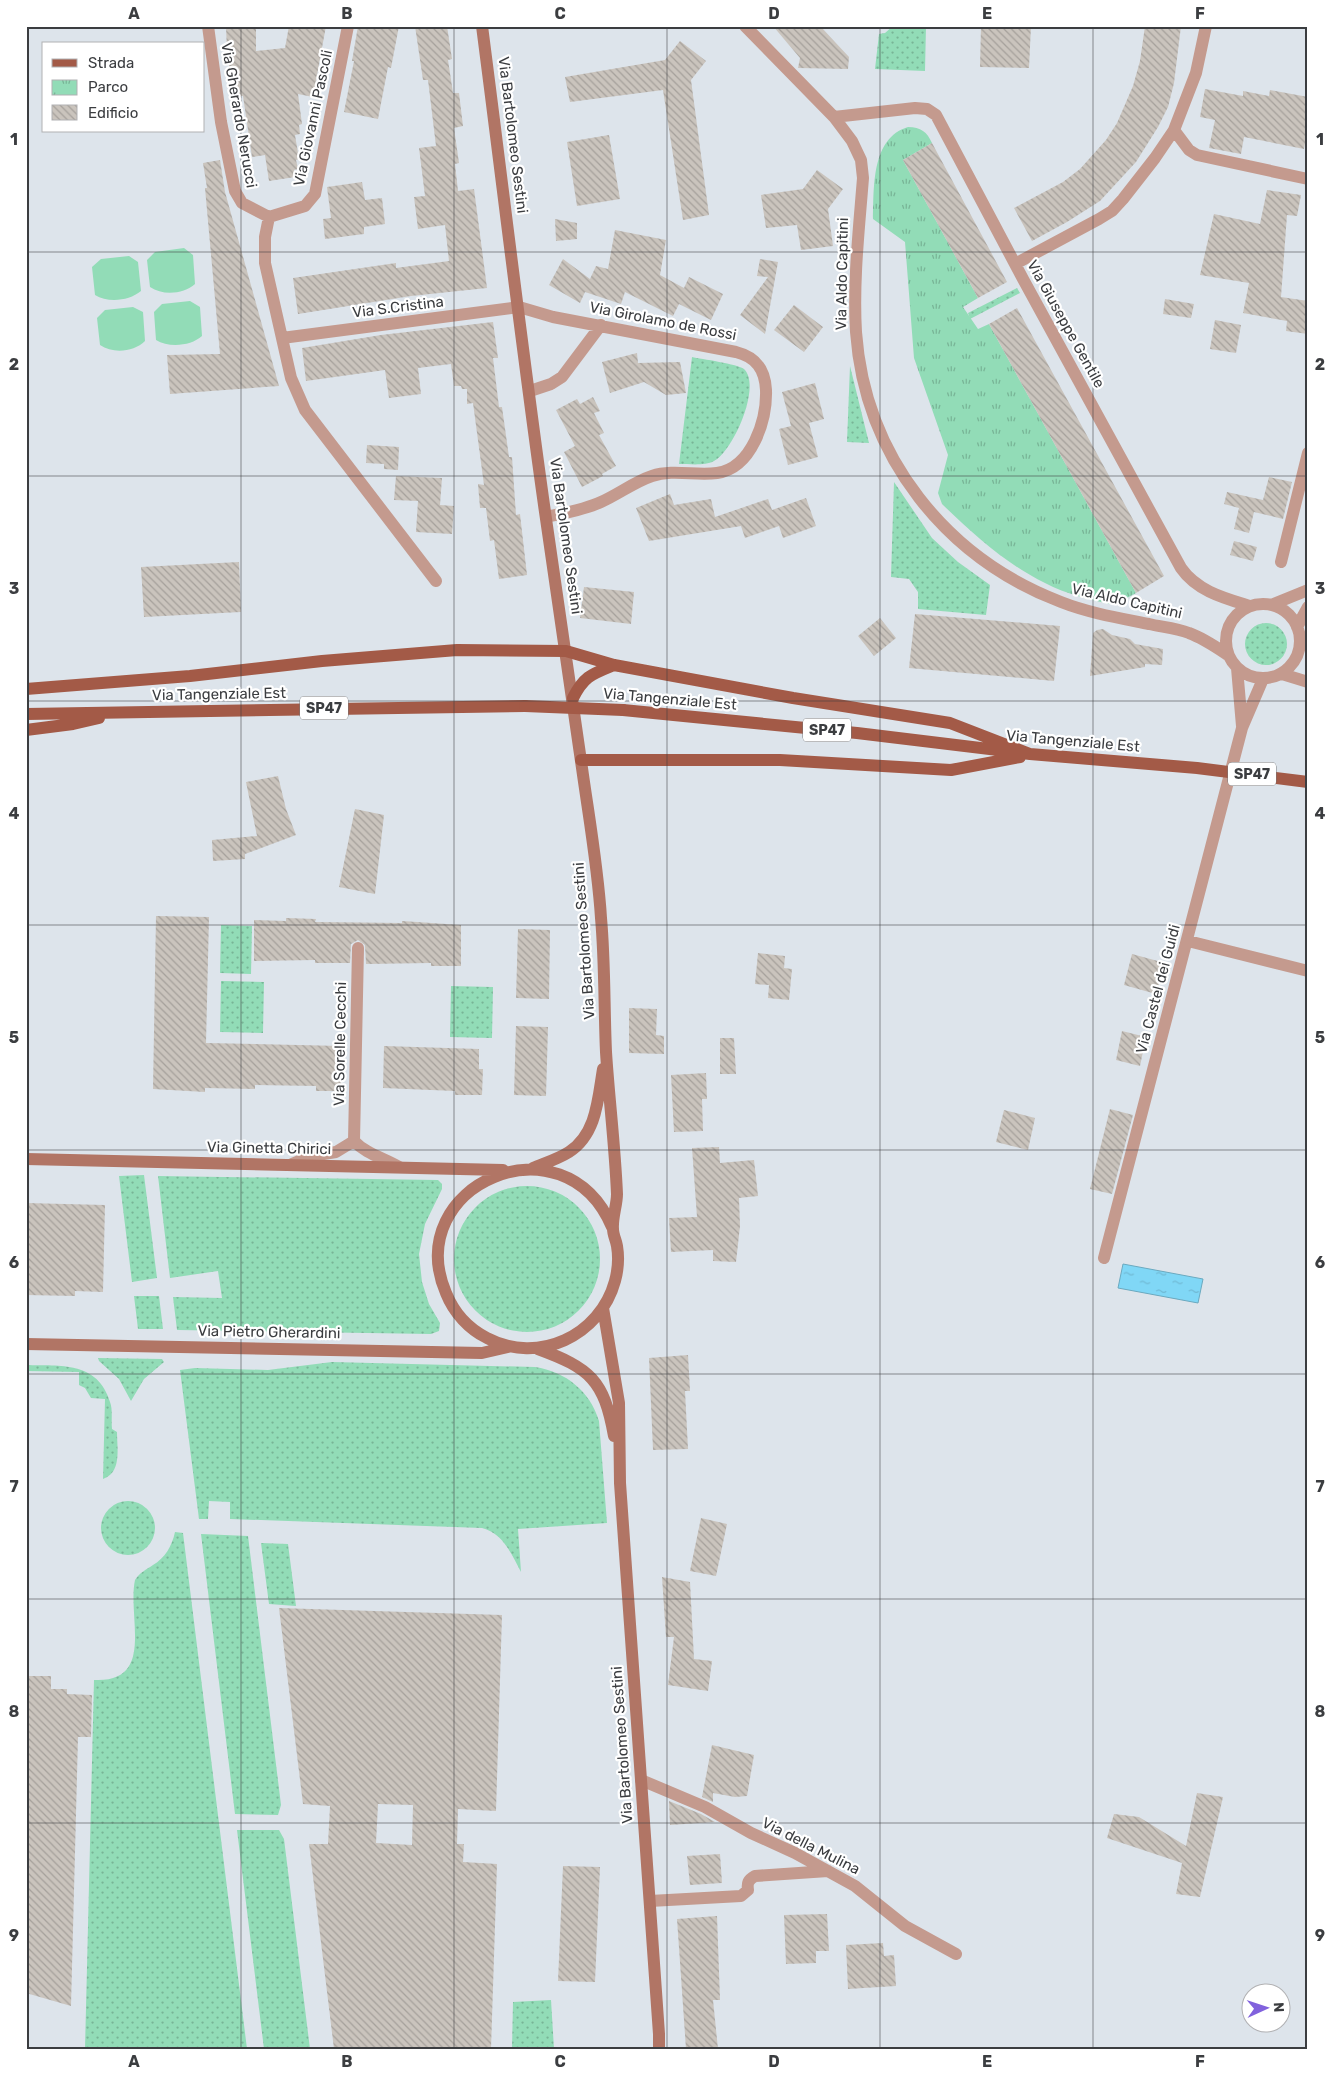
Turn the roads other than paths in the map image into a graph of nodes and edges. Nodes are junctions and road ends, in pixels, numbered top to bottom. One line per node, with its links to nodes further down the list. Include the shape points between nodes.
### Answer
1 (208, 26): 9 (street, Via Gherardo Nerucci, via 219,113 235,192 242,203)
2 (348, 26): 9 (street, Via Giovanni Pascoli, via 314,194 305,206)
3 (482, 26): 11 (main road, Via Bartolomeo Sestini)
4 (745, 26): 6 (street, Via Aldo Capitini)
5 (1206, 26): 7 (street, via 1196,74)
6 (834, 117): 10 (street, Via Giuseppe Gentile, via 915,108 931,111 939,119); 26 (street, Via Aldo Capitini, via 857,148 862,170 855,308 861,363 886,446 901,474 936,520 963,545 1022,585 1087,611 1191,633)
7 (1174, 130): 8 (street, via 1189,150 1197,155); 10 (street, via 1112,211)
8 (1308, 179)
9 (269, 217): 13 (street, via 264,238 265,263)
10 (1015, 264): 21 (street, Via Giuseppe Gentile, via 1181,568 1194,583 1208,592)
11 (519, 307): 12 (street, Via Girolamo de Rossi); 13 (street, Via S.Cristina); 14 (main road, Via Bartolomeo Sestini)
12 (601, 325): 14 (street, via 562,377); 16 (street, Via Girolamo de Rossi, via 748,355 756,361 765,378 762,420 749,451 730,468 718,473 657,474 639,480 600,503)
13 (282, 338): 18 (street, via 291,378 305,410)
14 (530, 391): 16 (main road, Via Bartolomeo Sestini)
15 (1308, 452): 17 (street)
16 (546, 517): 25 (main road, Via Bartolomeo Sestini)
17 (1281, 562)
18 (436, 581)
19 (1308, 590): 20 (street)
20 (1271, 605): 21 (street); 23 (street, via 1285,611)
21 (1250, 606): 26 (street, via 1236,615 1230,624 1226,639)
22 (1308, 607): 23 (street)
23 (1297, 627): 24 (street)
24 (1300, 646): 27 (street); 30 (street, via 1296,660)
25 (566, 651): 28 (main road); 33 (main road, via 457,650); 34 (main road, Via Bartolomeo Sestini)
26 (1228, 655): 29 (street)
27 (1308, 659)
28 (614, 665): 34 (main road, via 594,673 581,683); 39 (main road, via 950,723)
29 (1237, 668): 31 (street, via 1249,676); 37 (street, Via Castel dei Guidi)
30 (1282, 674): 31 (street); 32 (street)
31 (1263, 679): 37 (street, Via Castel dei Guidi)
32 (1308, 682)
33 (26, 689)
34 (573, 698): 40 (main road, Via Bartolomeo Sestini)
35 (123, 712): 36 (main road, Via Tangenziale Est / SP47); 38 (main road, via 73,724); 39 (main road, Via Tangenziale Est / SP47, bridge, via 525,706 624,710)
36 (26, 714)
37 (1242, 728): 41 (street, Via Castel dei Guidi)
38 (26, 730)
39 (1030, 754): 40 (main road, via 951,770 780,760); 41 (main road, Via Tangenziale Est / SP47)
40 (581, 760): 46 (main road, Via Bartolomeo Sestini, via 601,912)
41 (1231, 772): 42 (main road, Via Tangenziale Est / SP47); 43 (street, Via Castel dei Guidi)
42 (1308, 782)
43 (1188, 941): 45 (street); 54 (street, Via Castel dei Guidi)
44 (358, 948): 47 (street, Via Sorelle Cecchi)
45 (1308, 971)
46 (606, 1052): 51 (main road, via 594,1119 584,1138 570,1152); 53 (main road, via 617,1196)
47 (354, 1141): 49 (street, via 336,1152 311,1156); 50 (street, via 364,1150)
48 (26, 1158): 49 (main road, Via Ginetta Chirici)
49 (292, 1164): 50 (main road, Via Ginetta Chirici)
50 (399, 1167): 52 (main road, Via Ginetta Chirici)
51 (531, 1169): 52 (main road); 53 (main road, via 553,1172 580,1186 596,1200)
52 (511, 1171): 57 (main road, via 482,1182 459,1202 444,1228 439,1258 444,1288 459,1315 482,1335)
53 (612, 1227): 55 (main road, via 617,1269)
54 (1104, 1258)
55 (603, 1308): 58 (main road, via 574,1336); 59 (main road, via 619,1403)
56 (26, 1344): 57 (main road, Via Pietro Gherardini, via 482,1354)
57 (510, 1346): 58 (main road)
58 (535, 1348): 59 (main road, via 573,1364 596,1384 609,1409)
59 (618, 1454): 60 (main road, Via Bartolomeo Sestini)
60 (641, 1780): 61 (street, Via della Mulina, via 705,1807); 62 (main road, Via Bartolomeo Sestini)
61 (828, 1871): 62 (street, via 755,1876 741,1896); 63 (street, Via della Mulina, via 855,1886 905,1926)
62 (650, 1901): 64 (main road, Via Bartolomeo Sestini)
63 (956, 1954)
64 (659, 2034): 65 (main road); 66 (main road)
65 (659, 2049)
66 (665, 2049)

